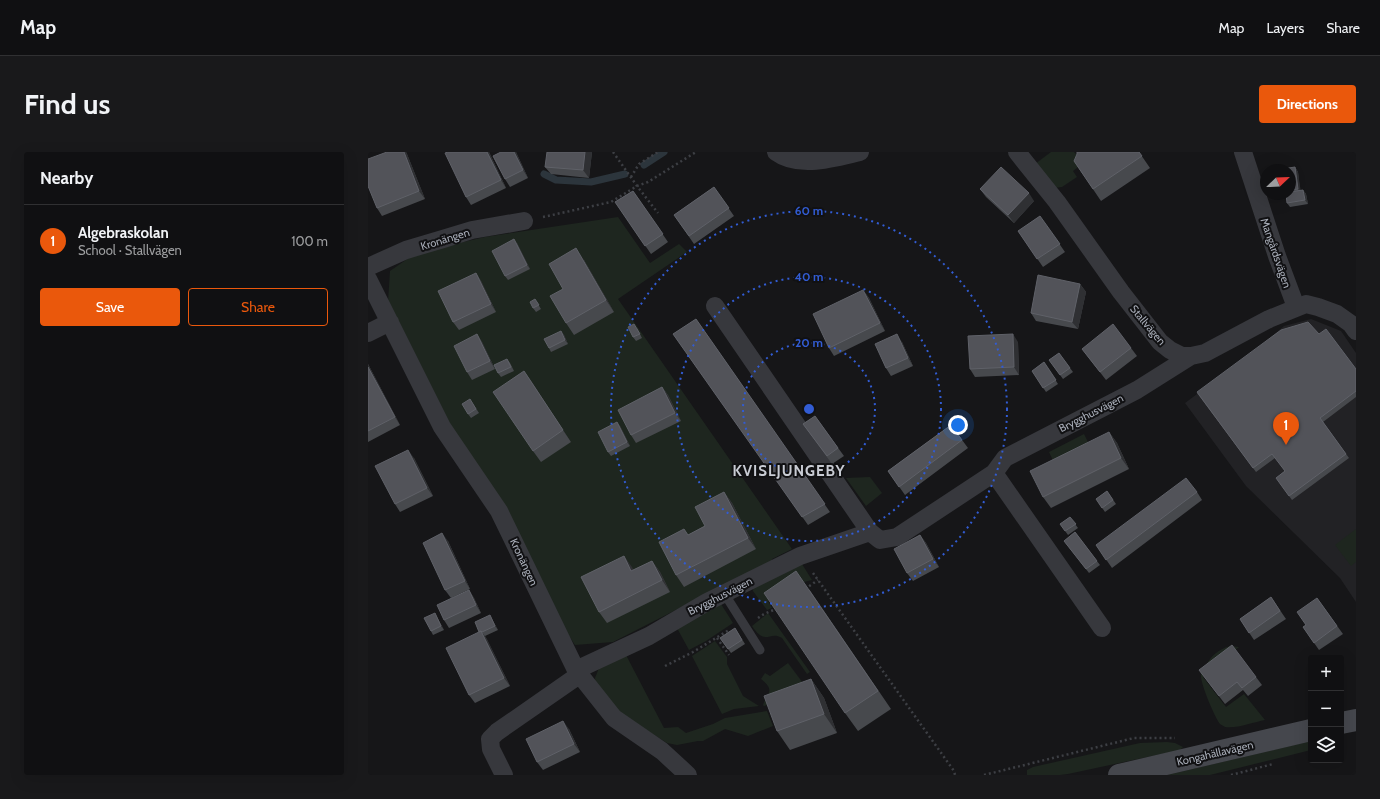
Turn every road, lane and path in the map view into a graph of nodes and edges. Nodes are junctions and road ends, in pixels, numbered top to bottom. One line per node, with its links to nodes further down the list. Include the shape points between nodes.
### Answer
1 (613, 152): 8 (path)
2 (658, 152): 8 (path, via 639,164)
3 (696, 152): 9 (path, via 648,182)
4 (776, 152): 5 (street, via 792,159 809,161)
5 (860, 152)
6 (1017, 152): 19 (street, Stallvägen, via 1160,342 1182,356)
7 (1243, 152): 15 (street, Mangårdsvägen)
8 (631, 177): 9 (path)
9 (637, 186): 10 (path); 11 (path, via 611,202)
10 (658, 213)
11 (524, 221): 12 (street, Kronängen, via 472,230 406,250)
12 (368, 267)
13 (368, 279): 16 (street, Kronängen)
14 (715, 306): 21 (street)
15 (1296, 307): 17 (street, Stallvägen, via 1306,304 1337,314); 19 (street, Stallvägen, via 1206,353)
16 (390, 322): 18 (street); 33 (street, Kronängen, via 442,427 500,510)
17 (1356, 331)
18 (368, 333)
19 (1190, 356): 20 (street, Brygghusvägen, via 1137,390 1005,458)
20 (994, 472): 21 (street, Brygghusvägen, via 897,537 880,540); 28 (street)
21 (870, 532): 22 (street, Brygghusvägen)
22 (800, 556): 23 (path); 24 (street, Brygghusvägen)
23 (818, 580): 25 (path); 41 (path)
24 (724, 593): 27 (lane); 33 (street, Brygghusvägen)
25 (799, 594)
26 (779, 607): 27 (path)
27 (743, 624): 29 (path); 30 (lane)
28 (1102, 628)
29 (717, 638): 31 (path); 32 (path)
30 (760, 650)
31 (729, 655)
32 (665, 666)
33 (577, 673): 39 (street, Brygghusvägen, via 490,739 491,749); 40 (street, Kronängen, via 614,718 662,751)
34 (1356, 720): 35 (street)
35 (1344, 722)
36 (1308, 731): 43 (street, Kongahällavägen)
37 (1180, 738): 42 (path, via 1134,738)
38 (1275, 763): 44 (path)
39 (504, 775)
40 (688, 775)
41 (955, 775)
42 (984, 775)
43 (1119, 775)
44 (1231, 775)

